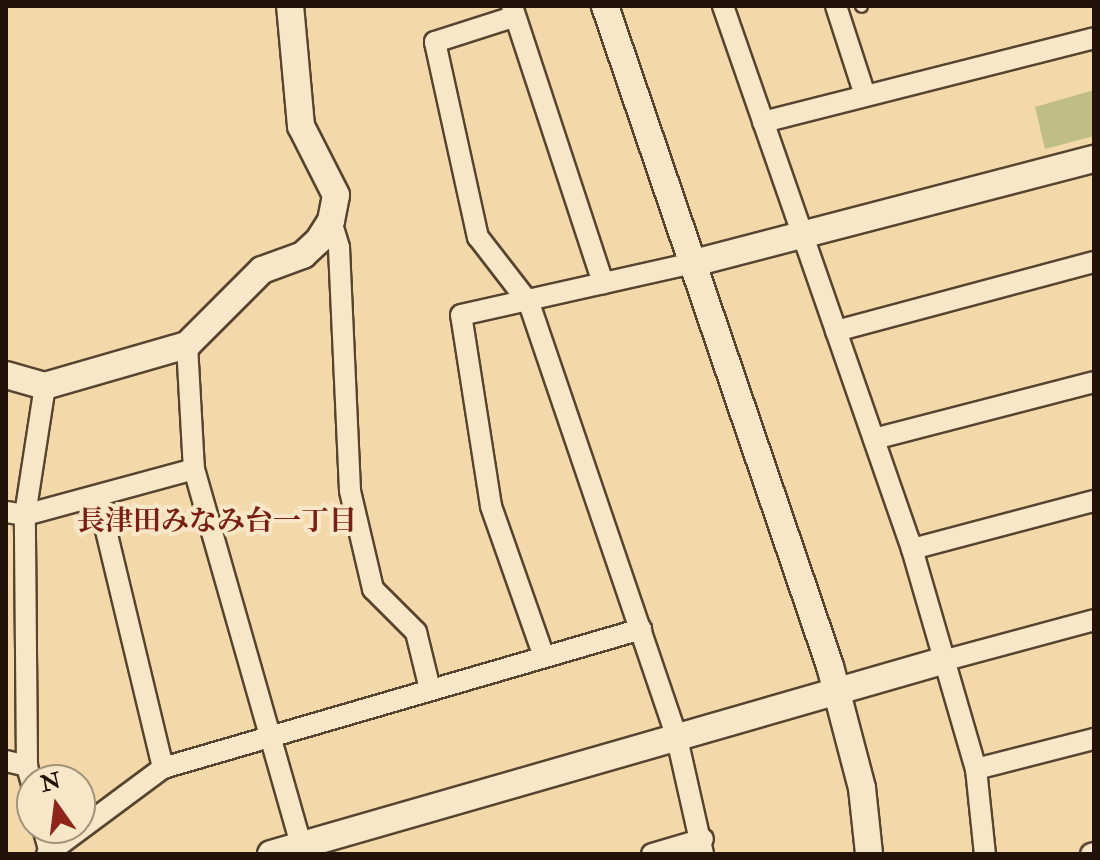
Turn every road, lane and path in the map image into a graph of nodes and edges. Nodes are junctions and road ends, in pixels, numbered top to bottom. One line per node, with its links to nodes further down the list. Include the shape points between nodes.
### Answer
1 (290, 6): 10 (street, via 301,126 336,195)
2 (605, 6): 13 (street)
3 (723, 6): 8 (street)
4 (836, 6): 7 (street)
5 (513, 12): 14 (street); 15 (street, via 435,42 478,237)
6 (1094, 38): 7 (street)
7 (865, 95): 8 (street)
8 (763, 122): 11 (street)
9 (1094, 159): 11 (street)
10 (331, 221): 17 (street, via 303,255 262,270); 31 (street, via 339,248 350,491 373,589 416,632)
11 (803, 235): 13 (street); 16 (street)
12 (1094, 262): 16 (street)
13 (694, 263): 14 (street); 32 (street)
14 (603, 283): 15 (street)
15 (529, 303): 28 (street); 29 (street, via 461,315 491,506)
16 (836, 331): 21 (street)
17 (187, 345): 20 (street); 22 (street)
18 (6, 375): 20 (street)
19 (1094, 382): 21 (street)
20 (45, 386): 25 (street)
21 (874, 439): 26 (street)
22 (194, 469): 23 (street); 34 (street)
23 (98, 497): 25 (street); 37 (street)
24 (1094, 501): 26 (street)
25 (15, 514): 36 (street)
26 (912, 549): 30 (street)
27 (1094, 620): 30 (street)
28 (641, 629): 29 (street); 33 (street)
29 (543, 654): 31 (street)
30 (946, 660): 32 (street); 38 (street)
31 (430, 689): 34 (street)
32 (837, 689): 33 (street); 44 (street, via 862,788)
33 (676, 734): 39 (street); 40 (street)
34 (274, 738): 37 (street); 40 (street)
35 (1094, 739): 38 (street)
36 (29, 764)
37 (163, 768): 41 (street)
38 (976, 769): 45 (street)
39 (703, 846): 43 (street)
40 (303, 850): 42 (street)
41 (48, 853)
42 (271, 854)
43 (652, 854)
44 (869, 854)
45 (985, 854)

